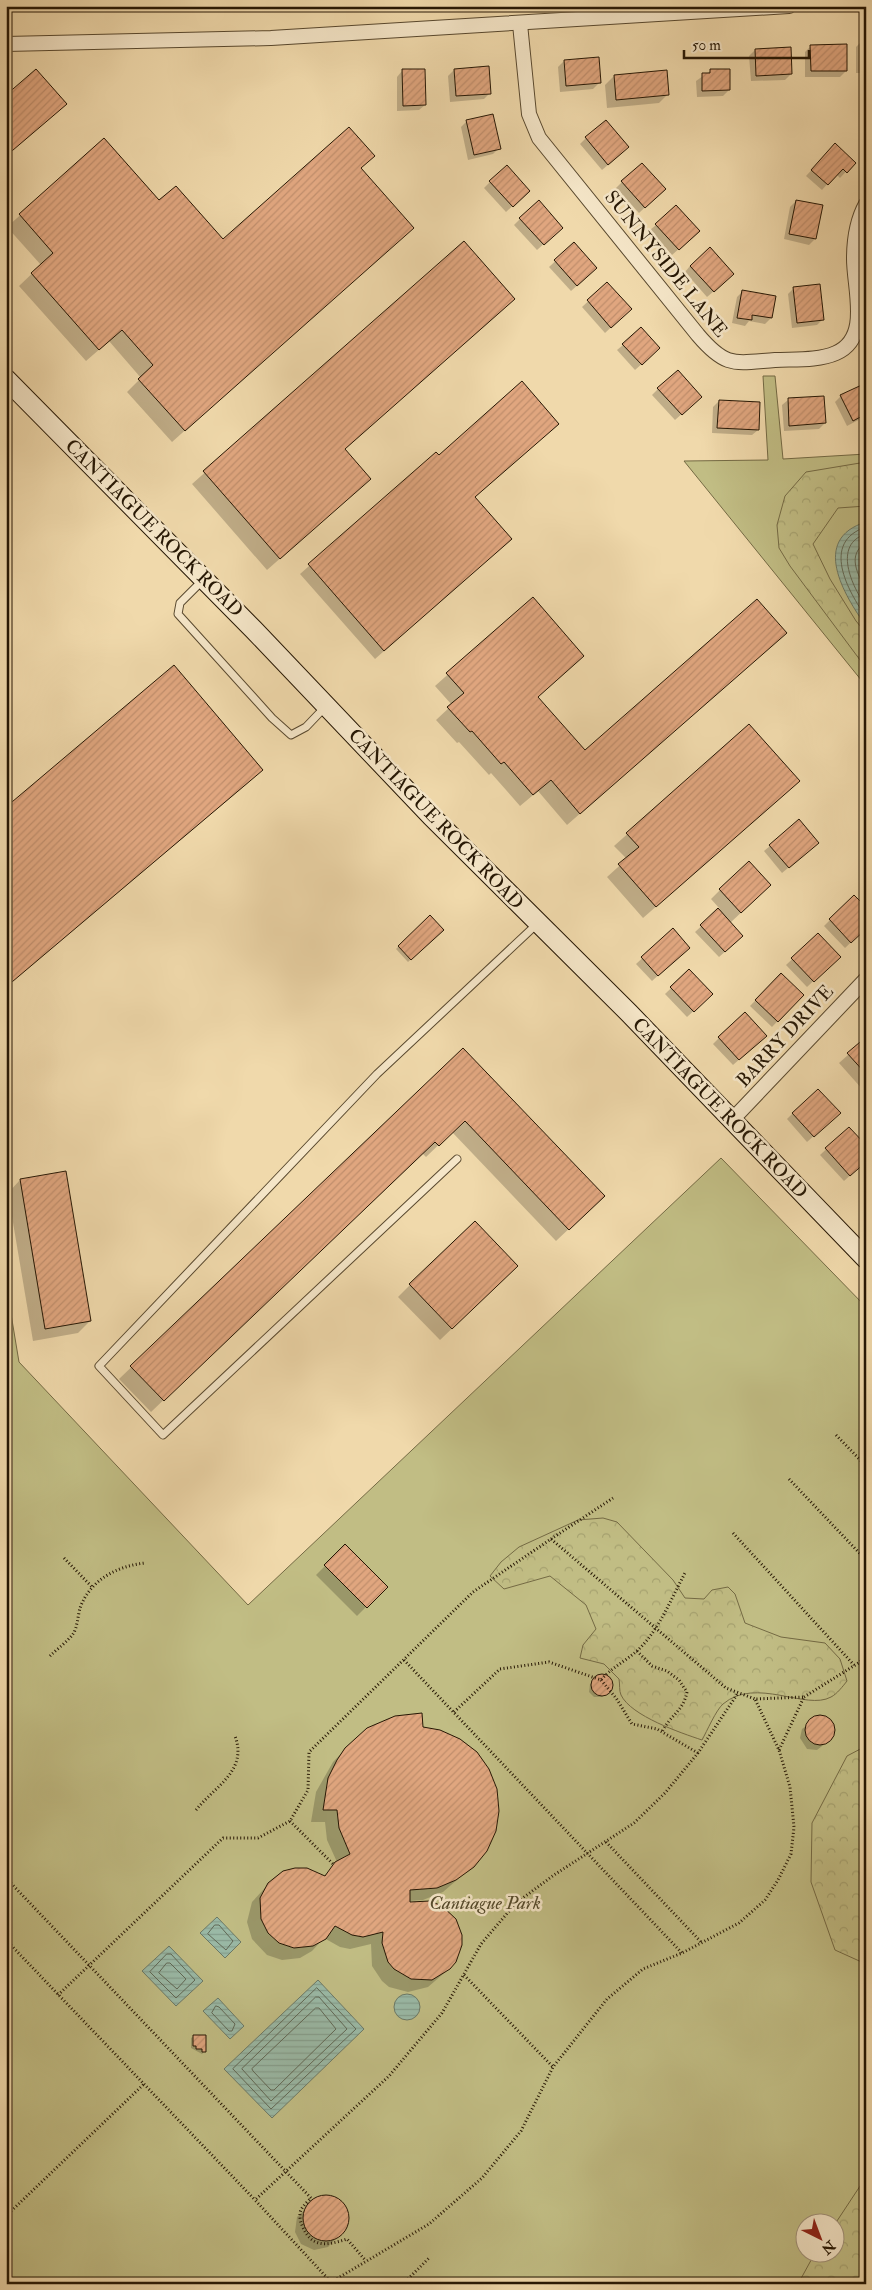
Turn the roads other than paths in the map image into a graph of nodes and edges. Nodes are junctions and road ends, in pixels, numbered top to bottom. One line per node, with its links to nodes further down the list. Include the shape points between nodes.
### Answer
1 (789, 6): 2 (street)
2 (586, 13): 3 (street)
3 (520, 24): 4 (street, via 271,38); 5 (street, SUNNYSIDE LANE, via 529,114 539,138 698,335 714,354 725,360 820,358 836,353 850,343 858,320 854,260 857,223)
4 (6, 44)
5 (866, 204)
6 (6, 379): 7 (main road, CANTIAGUE ROCK ROAD)
7 (204, 579): 8 (main road, CANTIAGUE ROCK ROAD); 8 (lane, via 180,603 178,614 272,718 291,735 306,727)
8 (326, 706): 9 (main road, CANTIAGUE ROCK ROAD)
9 (538, 922): 11 (main road, CANTIAGUE ROCK ROAD); 12 (lane, via 377,1074 99,1366 163,1436)
10 (866, 979): 11 (street, BARRY DRIVE)
11 (732, 1120): 13 (main road, CANTIAGUE ROCK ROAD)
12 (458, 1159)
13 (866, 1259)

